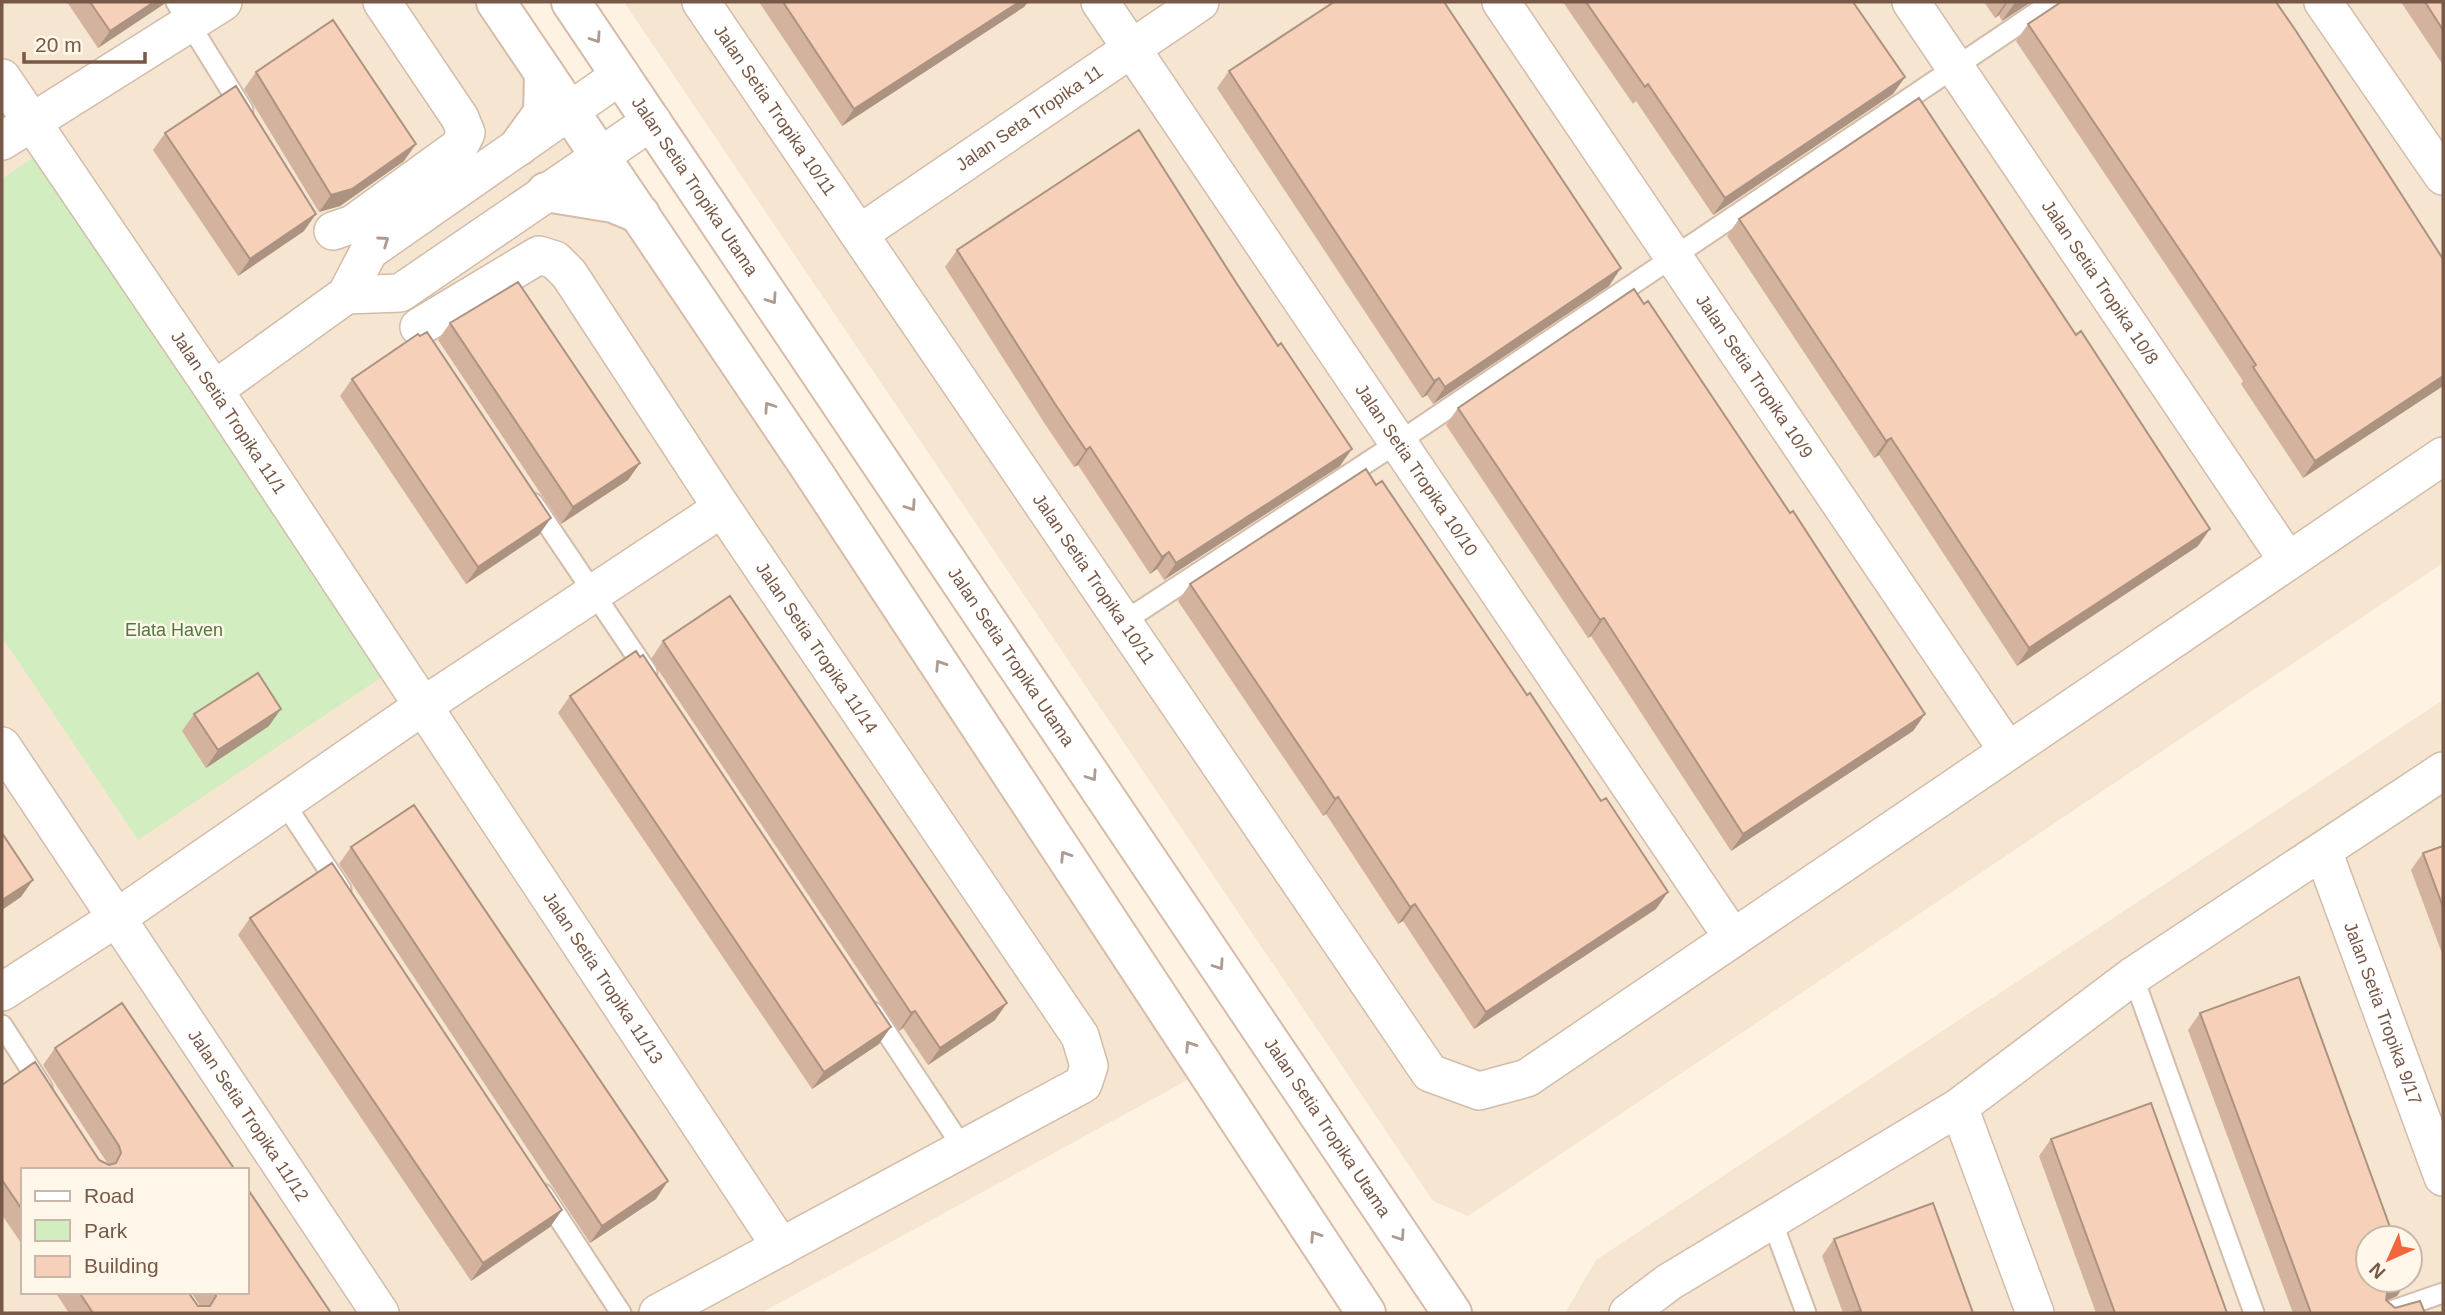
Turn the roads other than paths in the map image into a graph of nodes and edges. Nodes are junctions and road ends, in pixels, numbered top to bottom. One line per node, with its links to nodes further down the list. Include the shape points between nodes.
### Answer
1 (223, 2): 12 (street)
2 (382, 2): 29 (street, via 466,133 459,147 353,225)
3 (496, 2): 15 (main road)
4 (571, 2): 16 (main road, Jalan Setia Tropika Utama, one-way to 16)
5 (701, 2): 30 (street, Jalan Setia Tropika 10/11)
6 (1100, 2): 13 (street, Jalan Setia Tropika 10/10)
7 (1200, 2): 13 (street, Jalan Seta Tropika 11)
8 (1501, 2): 32 (street, Jalan Setia Tropika 10/9)
9 (1911, 2): 14 (street, Jalan Setia Tropika 10/8)
10 (2052, 2): 14 (lane)
11 (2323, 2): 25 (street)
12 (183, 12): 19 (street); 21 (lane)
13 (1132, 48): 30 (street, Jalan Seta Tropika 11); 36 (street, Jalan Setia Tropika 10/10)
14 (1955, 66): 32 (lane); 40 (street, Jalan Setia Tropika 10/8)
15 (544, 73): 18 (main road); 23 (main road, via 543,113)
16 (621, 75): 18 (street); 20 (main road, Jalan Setia Tropika Utama)
17 (2, 78): 19 (street, Jalan Setia Tropika 11/1)
18 (569, 111): 23 (street); 24 (main road)
19 (33, 121): 22 (street); 35 (street, Jalan Setia Tropika 11/1)
20 (652, 121): 24 (street); 69 (main road, Jalan Setia Tropika Utama, one-way to 69)
21 (254, 128)
22 (2, 141)
23 (519, 146): 27 (street)
24 (600, 156): 26 (street); 28 (main road)
25 (2443, 176)
26 (546, 192): 28 (main road, via 592,199); 31 (street)
27 (435, 205): 31 (street); 33 (street, one-way to 27, via 369,251)
28 (639, 214): 68 (main road, one-way to 28)
29 (322, 226)
30 (859, 234): 42 (street, Jalan Setia Tropika 10/11)
31 (465, 248): 33 (street, via 400,293)
32 (1672, 258): 36 (lane); 46 (street, Jalan Setia Tropika 10/9)
33 (346, 295): 35 (street)
34 (423, 337): 39 (street, Jalan Setia Tropika 11/14, via 539,256 555,260 569,274)
35 (214, 390): 44 (street, Jalan Setia Tropika 11/1)
36 (1397, 443): 42 (lane); 52 (street, Jalan Setia Tropika 10/10)
37 (2443, 456): 40 (street, Jalan Setia Tropika 10/11)
38 (526, 492): 41 (lane)
39 (722, 508): 41 (street); 59 (street, Jalan Setia Tropika 11/14, via 1080,1036 1089,1066 1083,1084)
40 (2288, 562): 46 (street, Jalan Setia Tropika 10/11)
41 (594, 592): 43 (lane); 44 (street)
42 (1123, 622): 52 (street, Jalan Setia Tropika 10/11, via 1430,1073 1479,1091 1527,1078)
43 (655, 685)
44 (423, 706): 48 (street); 63 (street, Jalan Setia Tropika 11/13)
45 (2, 746): 51 (street, Jalan Setia Tropika 11/12)
46 (2008, 751): 52 (street, Jalan Setia Tropika 10/11)
47 (2443, 771): 49 (street)
48 (284, 802): 50 (lane); 51 (street)
49 (2323, 851): 53 (street); 61 (street, Jalan Setia Tropika 9/17)
50 (353, 906)
51 (118, 917): 54 (street); 65 (street, Jalan Setia Tropika 11/12)
52 (1733, 938)
53 (2133, 976): 58 (street); 73 (lane)
54 (2, 992)
55 (863, 998): 59 (lane)
56 (2, 1026): 57 (lane)
57 (53, 1103)
58 (1959, 1107): 62 (street); 72 (street)
59 (963, 1148): 63 (street)
60 (529, 1174): 66 (lane)
61 (2443, 1177)
62 (1772, 1221): 70 (street, via 1669,1282); 71 (lane)
63 (781, 1247): 67 (street)
64 (2443, 1293): 74 (lane)
65 (380, 1313)
66 (621, 1313)
67 (658, 1313)
68 (1366, 1313)
69 (1452, 1313)
70 (1628, 1313)
71 (1806, 1313)
72 (2035, 1313)
73 (2254, 1313)
74 (2385, 1313)

